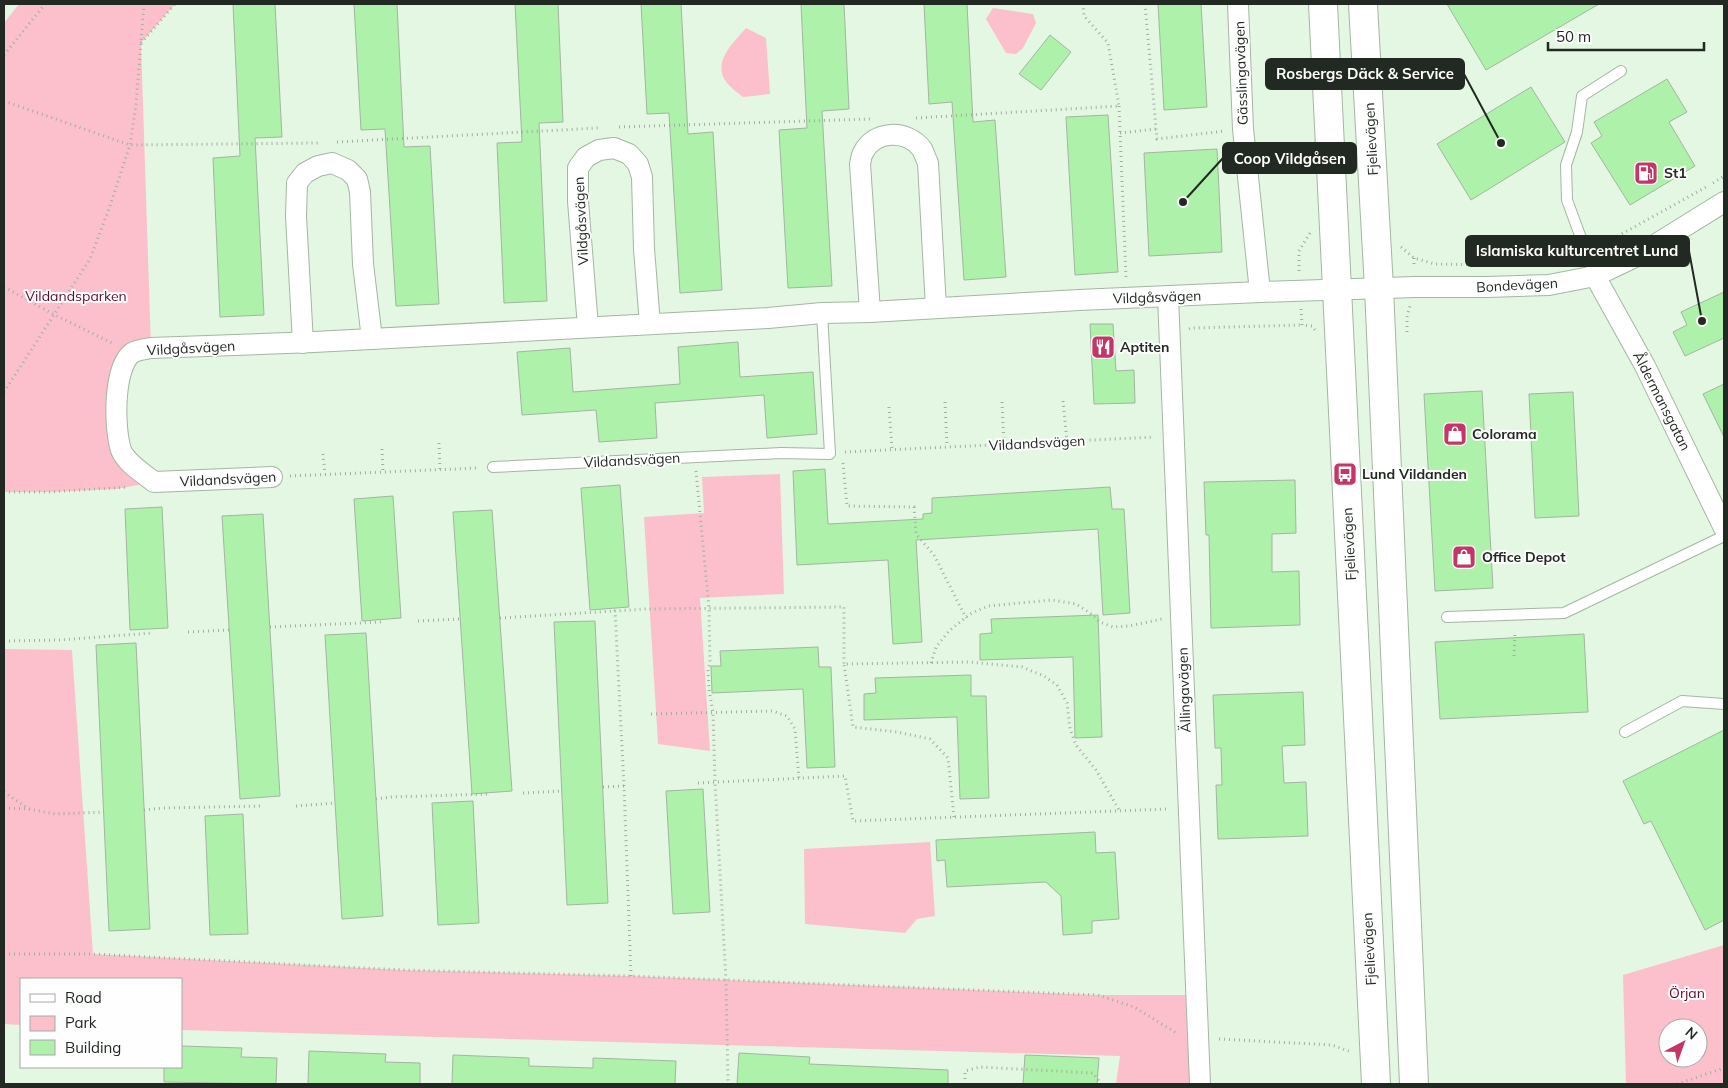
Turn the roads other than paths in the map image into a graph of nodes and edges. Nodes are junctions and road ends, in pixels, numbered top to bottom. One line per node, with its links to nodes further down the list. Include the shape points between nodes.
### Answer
1 (1238, 4): 9 (street, Gässlingavägen, via 1243,129)
2 (1323, 4): 8 (main road, Fjelievägen)
3 (1363, 4): 7 (main road, Fjelievägen)
4 (1620, 71): 6 (lane, via 1582,96 1577,132 1566,164 1567,200)
5 (1724, 202): 6 (street, Bondevägen, via 1637,256)
6 (1595, 276): 7 (street, Bondevägen, via 1549,285); 21 (street, Åldermansgatan, via 1645,366)
7 (1379, 288): 8 (street, Vildgåsvägen); 28 (main road, Fjelievägen)
8 (1336, 290): 9 (street, Vildgåsvägen); 27 (main road, Fjelievägen)
9 (1260, 292): 10 (street, Vildgåsvägen)
10 (1168, 296): 11 (street, Vildgåsvägen); 26 (street, Ällingavägen)
11 (936, 308): 12 (street, Vildgåsvägen); 12 (street, via 928,163 913,140 898,134 883,136 870,143 862,153 860,164)
12 (870, 312): 13 (street, Vildgåsvägen)
13 (822, 313): 14 (street, Vildgåsvägen); 18 (lane, Vildandsvägen, via 830,454 781,453)
14 (650, 324): 15 (street, Vildgåsvägen); 15 (street, Vildgåsvägen, via 642,177 638,164 629,154 614,148 599,150 578,168)
15 (588, 327): 16 (street, Vildgåsvägen)
16 (372, 339): 17 (street, Vildgåsvägen); 17 (street, via 363,264 360,192 357,179 348,170 332,163 305,173 297,183)
17 (303, 343): 20 (street, Vildgåsvägen, via 151,348 133,353 121,370 118,433 127,459)
18 (492, 467)
19 (272, 477): 20 (street, Vildandsvägen)
20 (154, 482)
21 (1724, 528)
22 (1724, 536): 23 (lane, via 1564,613)
23 (1447, 617)
24 (1724, 704): 25 (lane, via 1682,701)
25 (1625, 732)
26 (1200, 1084)
27 (1376, 1084)
28 (1414, 1084)

